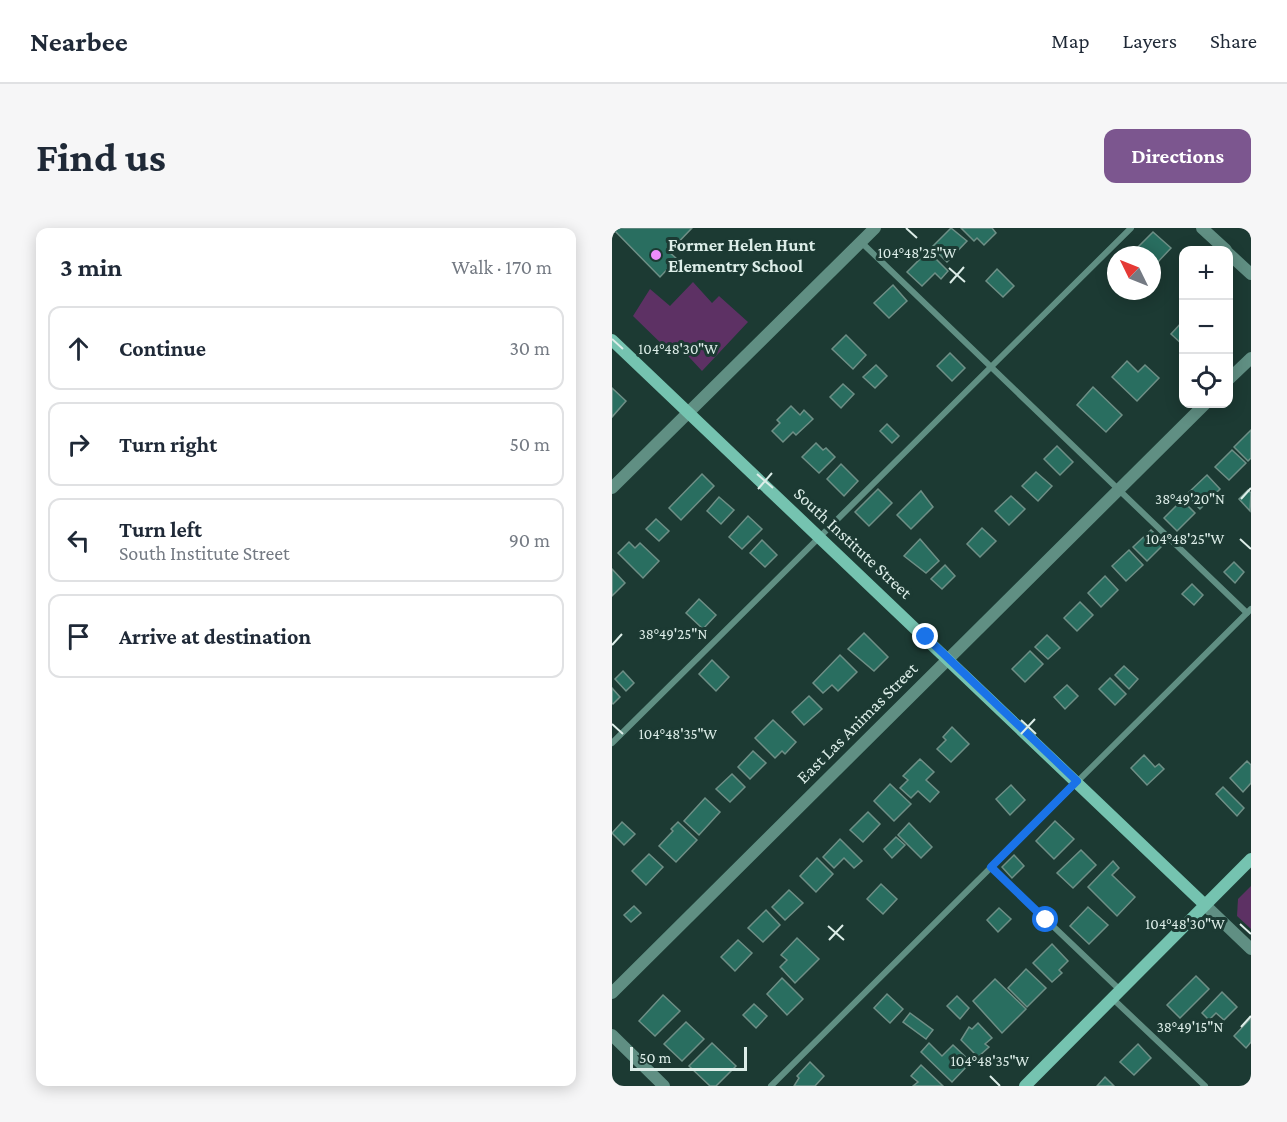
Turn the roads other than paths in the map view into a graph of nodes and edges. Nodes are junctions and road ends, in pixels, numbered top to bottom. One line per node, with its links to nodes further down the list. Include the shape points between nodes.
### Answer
1 (875, 228): 4 (street)
2 (1131, 228): 10 (lane)
3 (1202, 228): 5 (street)
4 (861, 242): 10 (lane); 13 (street)
5 (1221, 246)
6 (1233, 258): 7 (street)
7 (1251, 274)
8 (612, 340): 13 (street, South Institute Street)
9 (1251, 358): 11 (street)
10 (992, 366): 15 (lane); 16 (lane)
11 (1233, 375)
12 (1201, 408): 15 (street, East Las Animas Street)
13 (688, 411): 14 (street); 16 (street, South Institute Street)
14 (612, 488)
15 (1119, 488): 17 (lane); 18 (street, East Las Animas Street)
16 (820, 536): 18 (street, South Institute Street); 19 (lane)
17 (1249, 611): 20 (lane)
18 (948, 658): 20 (street, South Institute Street); 25 (street, East Las Animas Street)
19 (612, 743)
20 (1077, 781): 22 (lane); 23 (street, South Institute Street)
21 (1251, 859): 23 (street)
22 (991, 867): 26 (lane); 30 (lane)
23 (1205, 905): 24 (street, South Institute Street); 26 (street)
24 (1251, 949)
25 (612, 993)
26 (1116, 994): 28 (street); 31 (lane)
27 (612, 1035): 29 (street)
28 (1031, 1084)
29 (664, 1086)
30 (771, 1086)
31 (1205, 1086)

